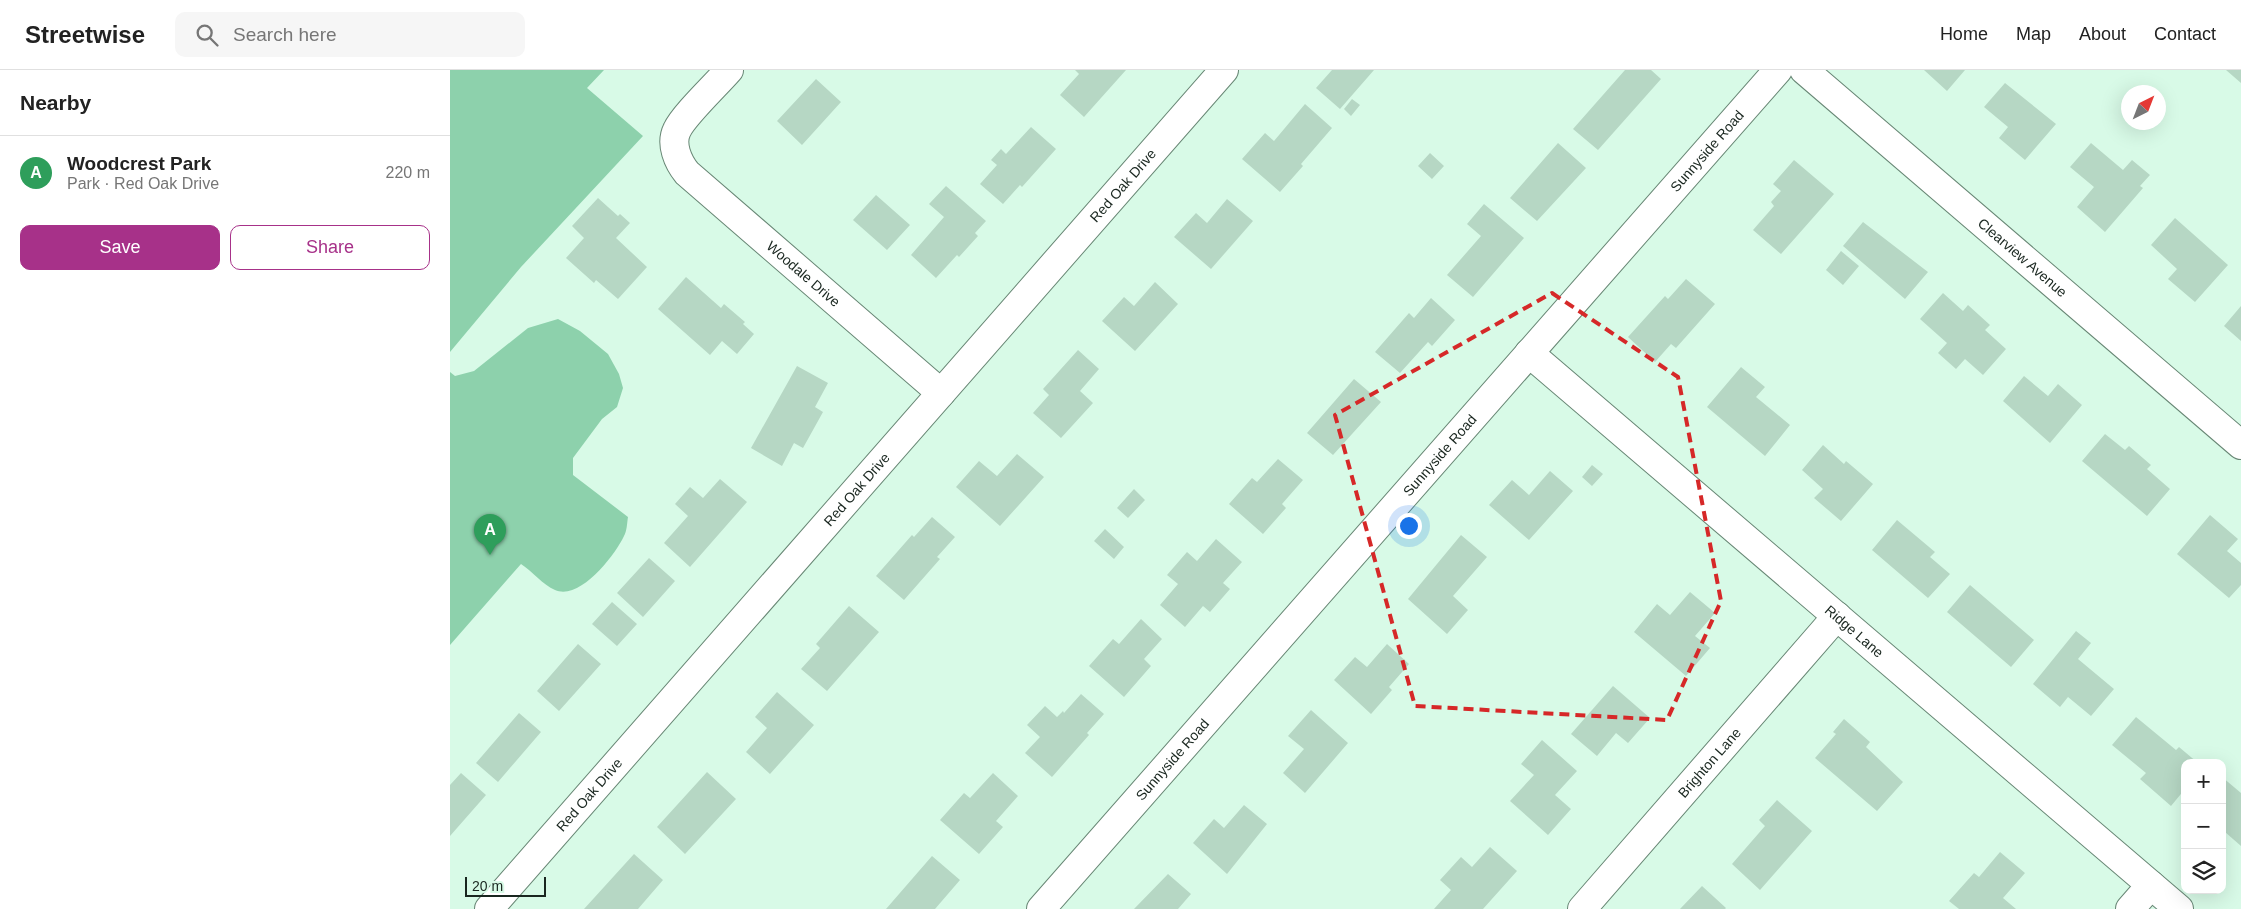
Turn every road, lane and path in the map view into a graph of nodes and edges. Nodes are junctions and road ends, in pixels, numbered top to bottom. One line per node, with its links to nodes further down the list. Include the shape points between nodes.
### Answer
1 (729, 70): 6 (street, Woodale Drive, via 677,130 675,148 678,162)
2 (1224, 70): 6 (street, Red Oak Drive)
3 (1778, 70): 5 (street, Sunnyside Road)
4 (1804, 70): 7 (street, Clearview Avenue)
5 (1529, 354): 8 (street, Ridge Lane); 11 (street, Sunnyside Road)
6 (941, 393): 10 (street, Red Oak Drive)
7 (2241, 445)
8 (1837, 616): 9 (street, Ridge Lane); 12 (street, Brighton Lane)
9 (2151, 885): 13 (street); 14 (street, Ridge Lane)
10 (489, 909)
11 (1041, 909)
12 (1582, 909)
13 (2130, 909)
14 (2179, 909)

